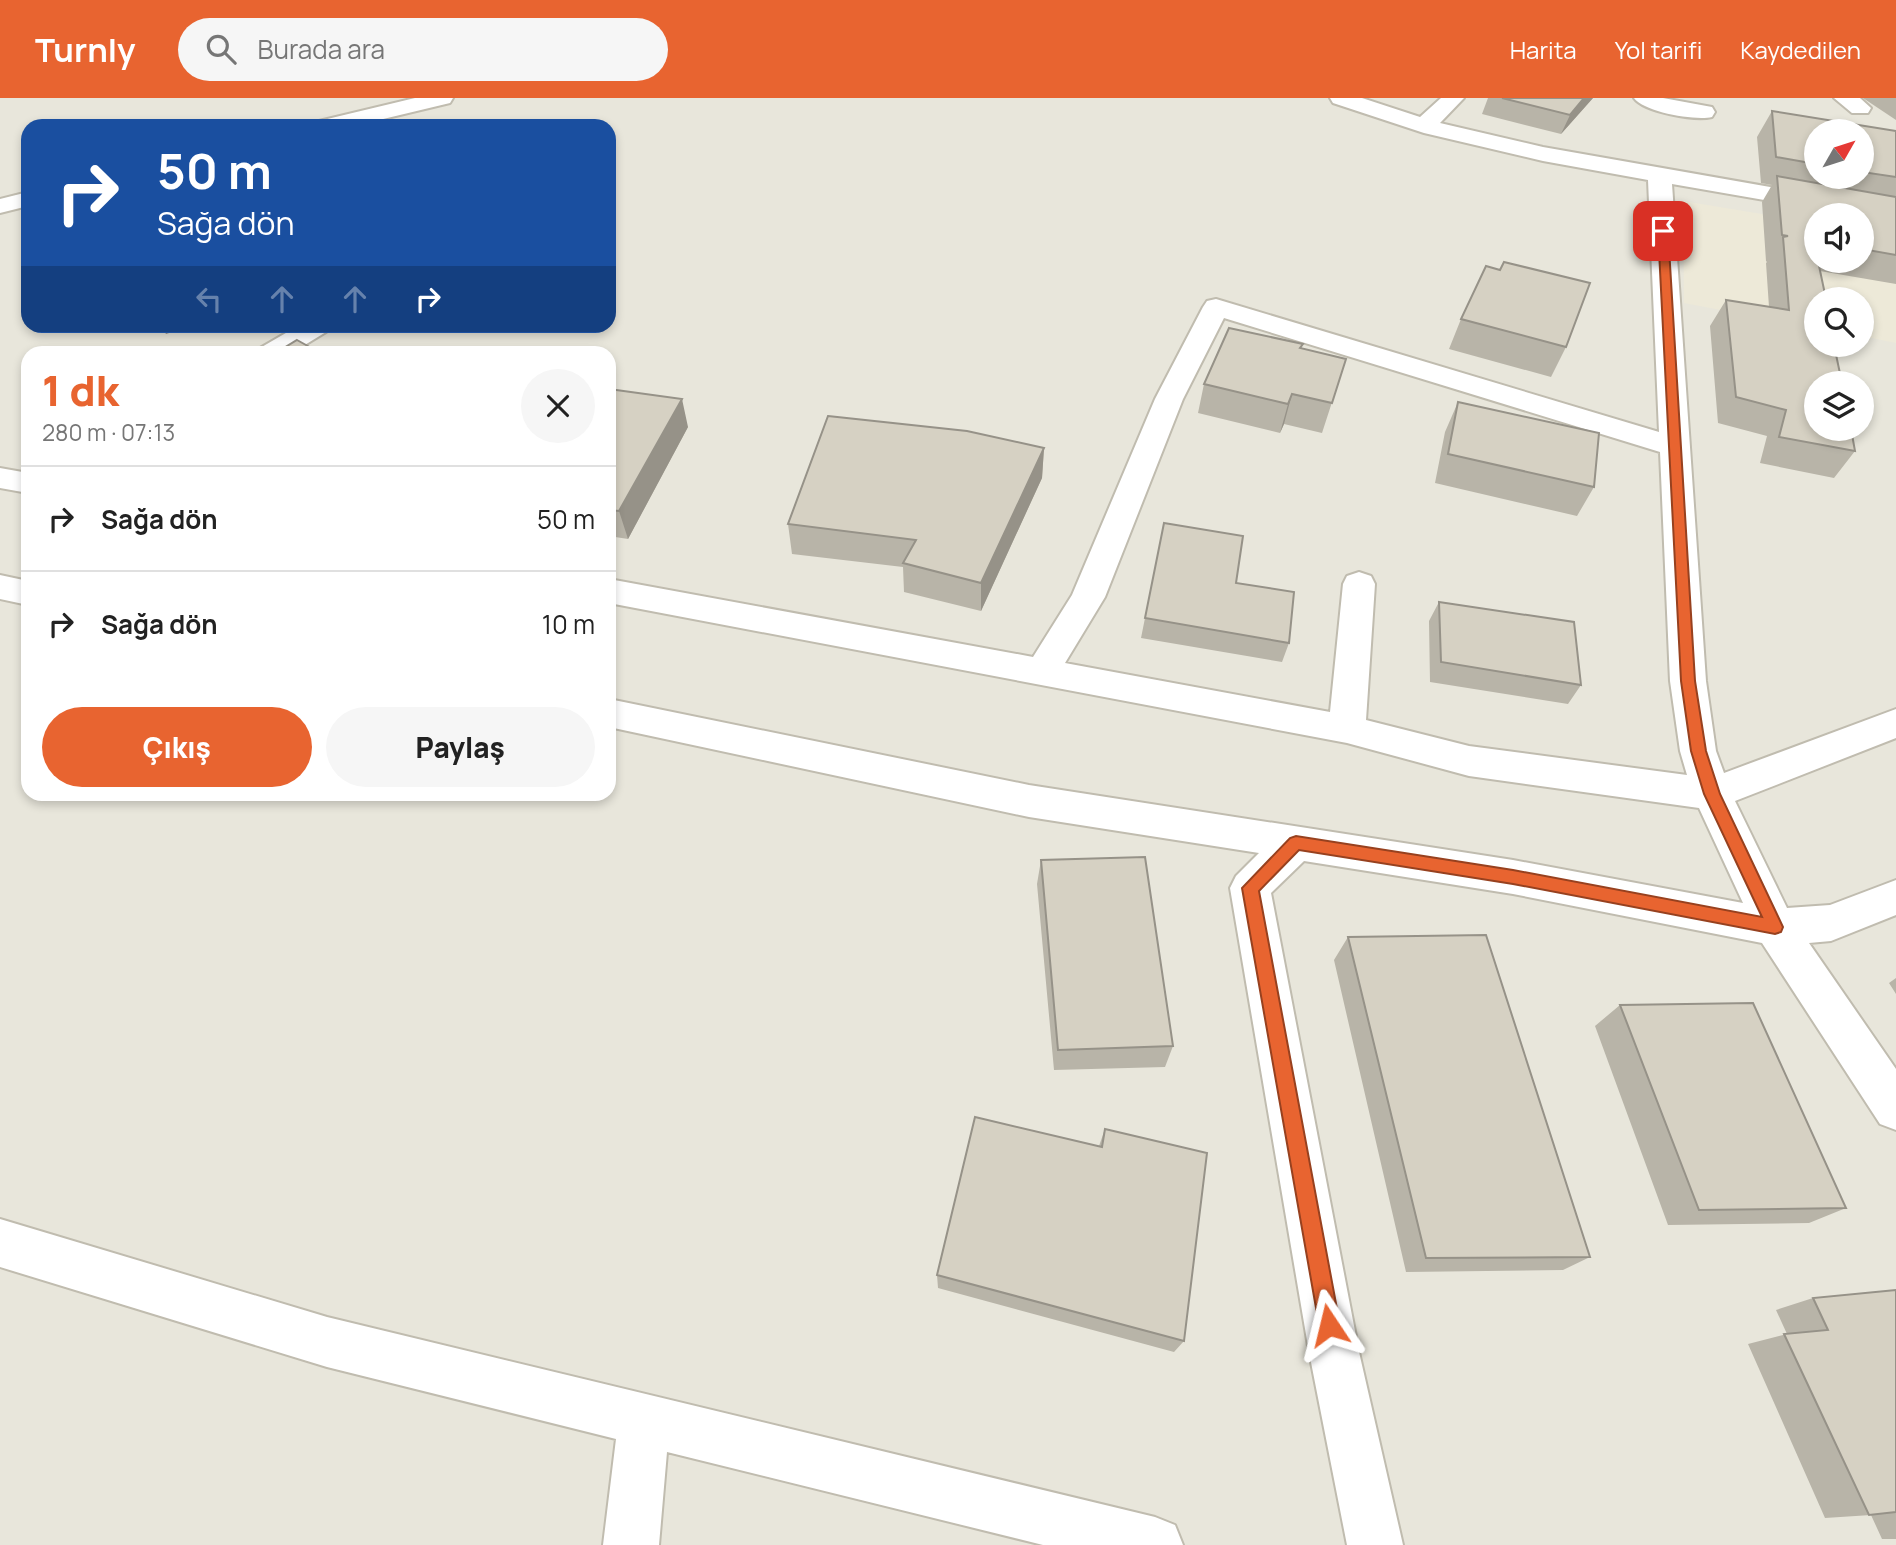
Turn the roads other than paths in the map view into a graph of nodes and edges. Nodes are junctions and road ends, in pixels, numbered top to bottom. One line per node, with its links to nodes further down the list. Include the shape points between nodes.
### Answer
1 (442, 98): 5 (street)
2 (1341, 98): 9 (street)
3 (1453, 98): 9 (street)
4 (1645, 98): 6 (street)
5 (389, 111): 7 (street); 8 (street)
6 (1704, 113)
7 (356, 119)
8 (399, 119)
9 (1424, 126): 10 (street)
10 (1660, 177): 13 (street); 16 (street)
11 (21, 201): 12 (street)
12 (0, 206)
13 (1896, 216)
14 (304, 333): 15 (street)
15 (283, 346)
16 (1675, 447): 23 (street, via 1216,307 1169,399 1088,597); 27 (street, via 1688,681 1698,751)
17 (0, 478): 18 (street)
18 (21, 482)
19 (1359, 584): 26 (street)
20 (0, 587): 21 (street)
21 (21, 592)
22 (616, 592): 23 (street)
23 (1042, 672): 26 (street)
24 (616, 714): 28 (street, via 1029,801)
25 (1896, 723): 27 (street)
26 (1347, 729): 27 (street, via 1469,761)
27 (1712, 794): 30 (street)
28 (1296, 843): 30 (street, via 1513,877); 36 (street, via 1250,888 1334,1352)
29 (1896, 897): 30 (street, via 1831,923)
30 (1775, 927): 31 (street)
31 (1896, 1108)
32 (0, 1243): 33 (street, via 327,1342)
33 (644, 1420): 34 (street); 35 (street)
34 (631, 1545)
35 (1155, 1545)
36 (1375, 1545)

